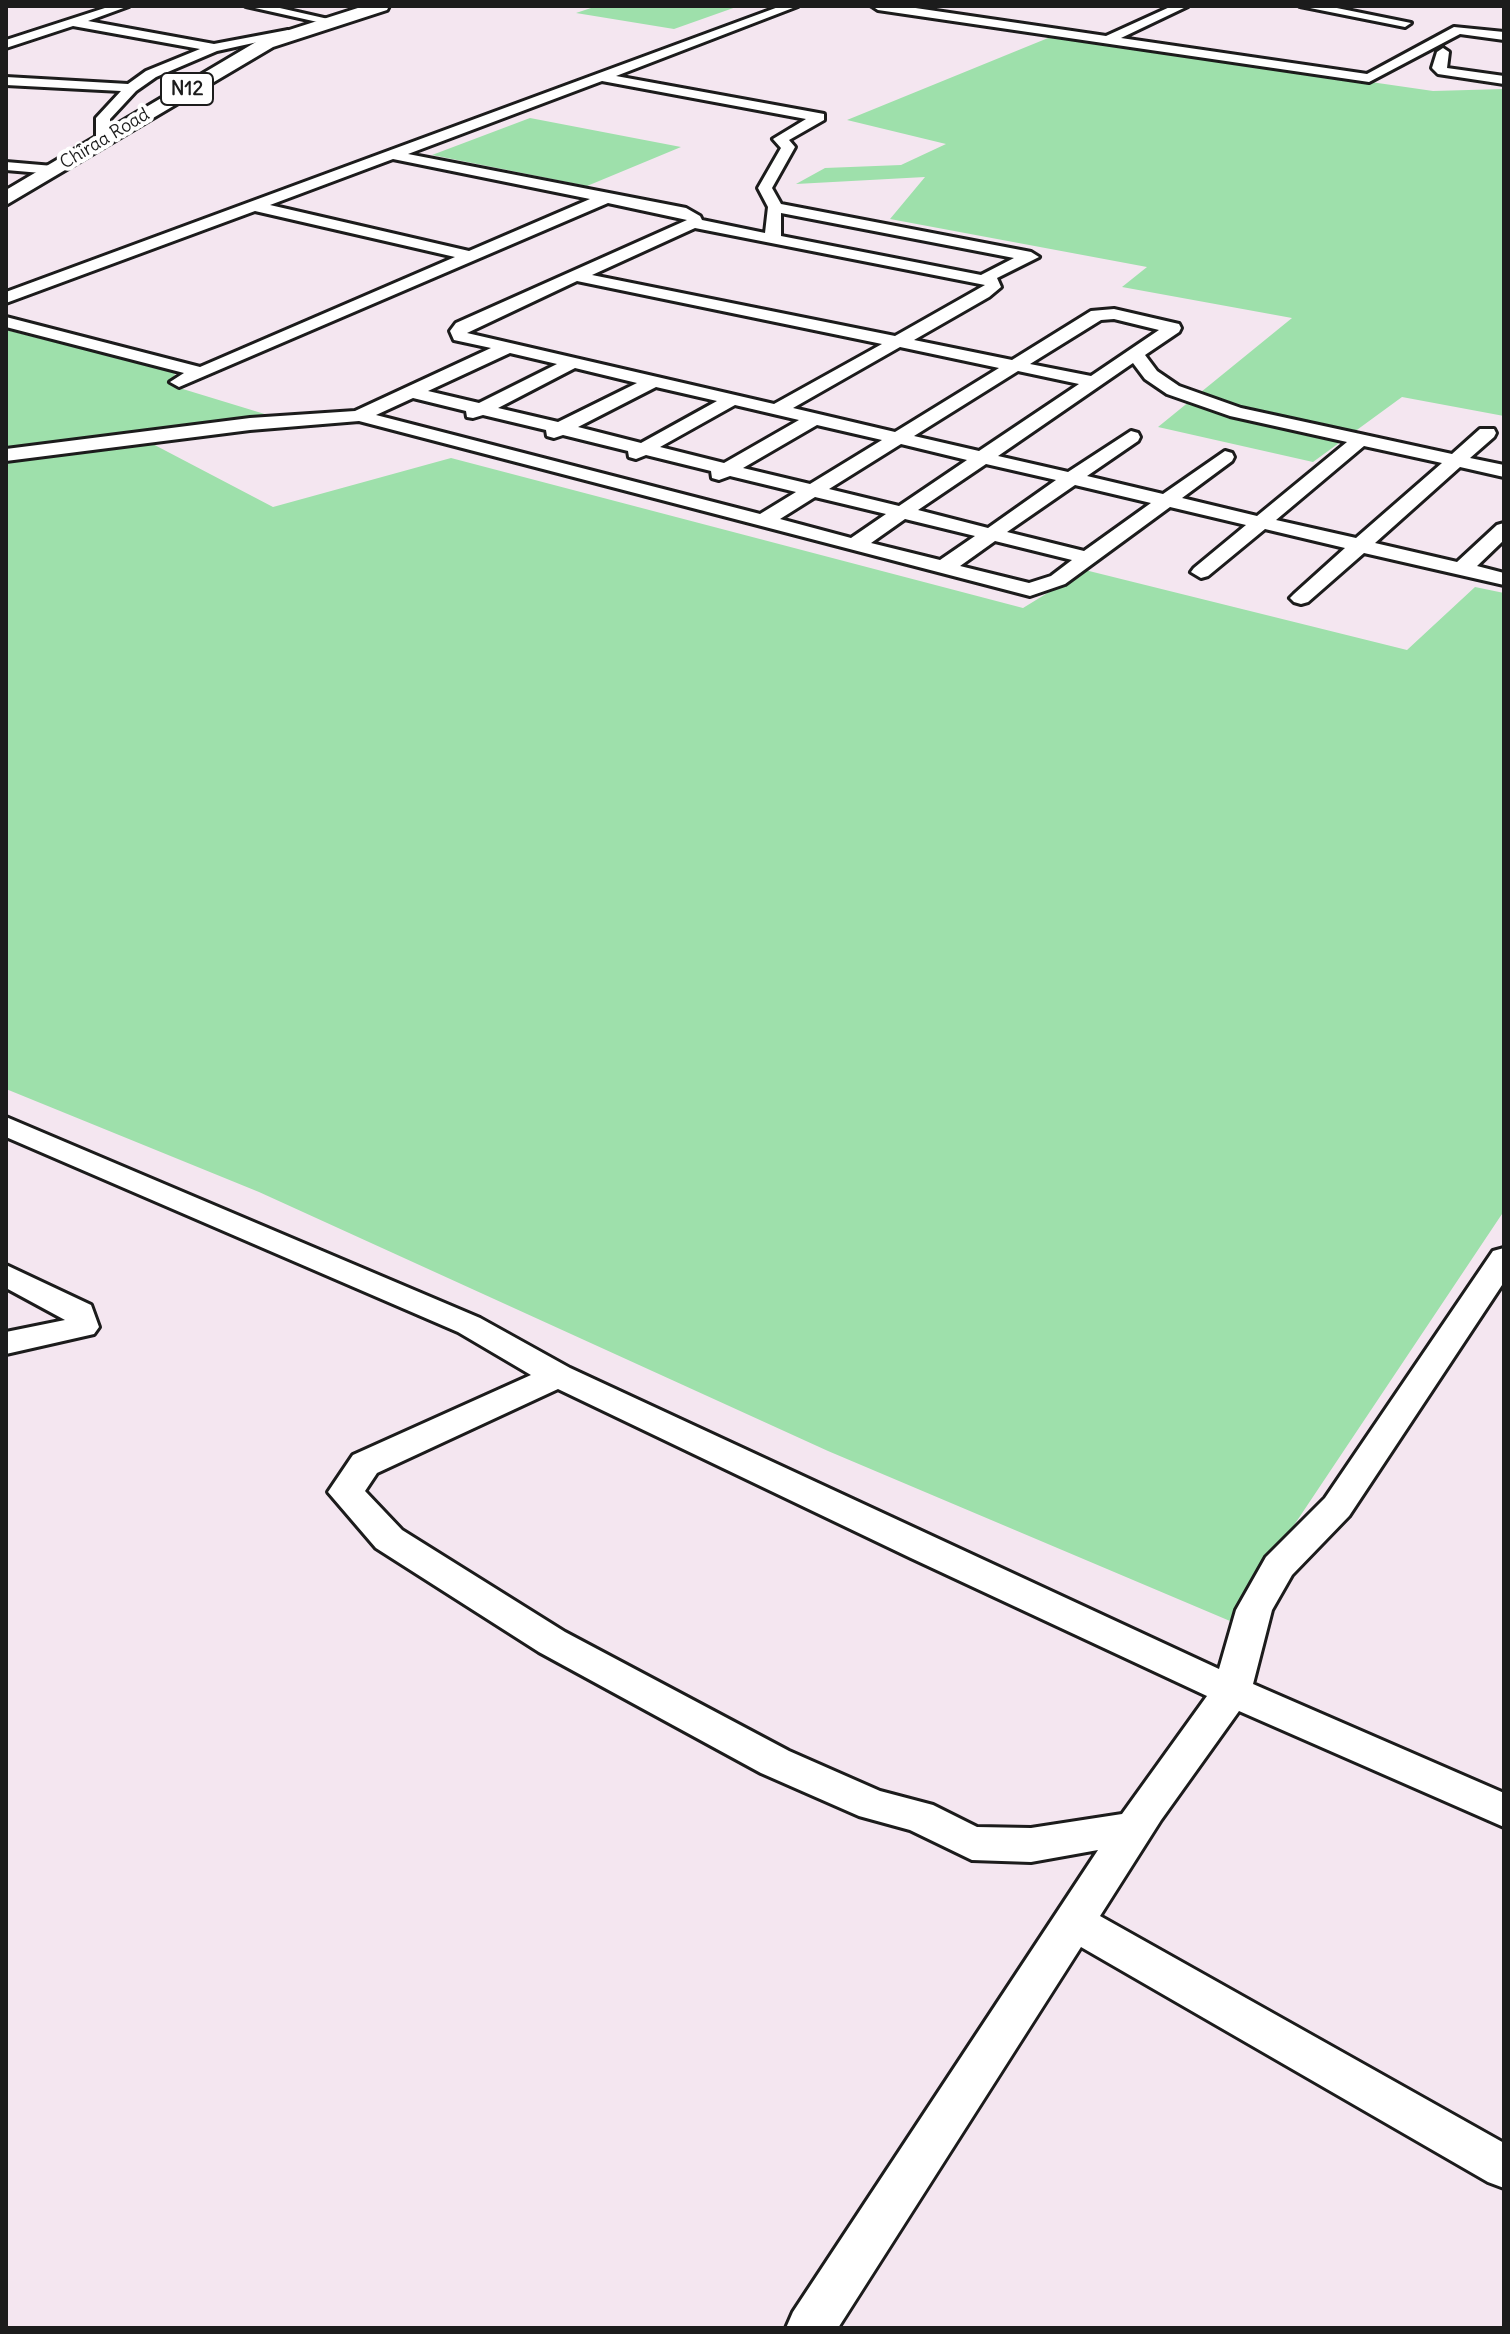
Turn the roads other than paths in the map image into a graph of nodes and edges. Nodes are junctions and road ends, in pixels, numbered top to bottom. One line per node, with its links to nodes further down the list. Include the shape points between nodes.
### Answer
1 (123, 6): 9 (street)
2 (252, 6): 8 (street)
3 (380, 6): 8 (highway, Chiraa Road / N12)
4 (792, 6): 27 (street)
5 (878, 6): 17 (street)
6 (1182, 6): 17 (street)
7 (1306, 6): 10 (street)
8 (331, 21): 14 (highway, Chiraa Road / N12)
9 (71, 22): 13 (street); 21 (street)
10 (1418, 25): 12 (street); 15 (street)
11 (19, 28): 13 (street)
12 (1458, 30): 16 (street); 22 (street)
13 (44, 32): 19 (street)
14 (288, 34): 21 (street); 31 (highway, Chiraa Road / N12)
15 (1378, 35)
16 (1504, 36)
17 (1106, 40): 24 (street)
18 (1218, 43): 24 (street)
19 (6, 44)
20 (1504, 44): 23 (street)
21 (214, 48): 30 (street)
22 (1422, 49): 23 (street); 26 (street, via 1371,78)
23 (1454, 49): 28 (street, via 1440,70)
24 (1196, 53): 26 (street)
25 (1333, 60): 26 (street)
26 (1311, 70)
27 (599, 76): 32 (street); 38 (street, via 819,117 780,139 788,147 765,188)
28 (1503, 79)
29 (6, 81): 30 (street)
30 (131, 88): 31 (street, via 103,118)
31 (103, 140): 34 (highway, Chiraa Road / N12)
32 (389, 154): 35 (street); 37 (street)
33 (6, 166): 34 (street)
34 (53, 170): 36 (highway, Chiraa Road / N12)
35 (606, 198): 39 (street, via 686,213 694,216); 41 (street)
36 (6, 199)
37 (251, 205): 41 (street); 44 (street)
38 (775, 207): 40 (street); 43 (street, via 1031,257)
39 (693, 223): 40 (street); 42 (street)
40 (773, 238): 43 (street)
41 (469, 256): 51 (street)
42 (575, 276): 46 (street); 47 (street, via 458,331 473,341)
43 (984, 280): 46 (street, via 993,287)
44 (6, 298)
45 (6, 322): 51 (street)
46 (897, 341): 50 (street); 58 (street)
47 (506, 348): 49 (street); 55 (street)
48 (1136, 355): 50 (street, via 1173,328 1097,315); 54 (street); 66 (street, via 1151,375 1173,390 1236,412)
49 (572, 363): 53 (street); 57 (street)
50 (1015, 365): 54 (street); 65 (street)
51 (200, 372): 52 (street)
52 (179, 382)
53 (652, 382): 56 (street); 61 (street)
54 (1095, 382): 70 (street)
55 (412, 392): 57 (street); 59 (street)
56 (732, 400): 58 (street); 67 (street)
57 (481, 409): 61 (street); 63 (street)
58 (776, 410): 60 (street)
59 (359, 416): 63 (street); 68 (street, via 250,424)
60 (814, 419): 65 (street); 73 (street)
61 (562, 429): 67 (street); 69 (street)
62 (1487, 433): 72 (street)
63 (429, 435): 69 (street)
64 (1131, 437): 76 (street)
65 (896, 438): 70 (street); 77 (street)
66 (1359, 441): 72 (street); 82 (street)
67 (643, 449): 73 (street); 75 (street)
68 (6, 455)
69 (510, 456): 75 (street)
70 (985, 457): 76 (street); 80 (street)
71 (1225, 457): 79 (street)
72 (1457, 460): 74 (street); 86 (street)
73 (727, 469): 77 (street); 78 (street)
74 (1504, 471)
75 (592, 477): 78 (street)
76 (1073, 478): 79 (street); 84 (street)
77 (812, 491): 80 (street); 81 (street)
78 (676, 499): 81 (street)
79 (1166, 500): 82 (street); 87 (street)
80 (902, 513): 84 (street); 85 (street)
81 (763, 521): 85 (street)
82 (1263, 522): 86 (street); 90 (street)
83 (1504, 529): 89 (street)
84 (991, 535): 87 (street); 88 (street)
85 (854, 545): 88 (street)
86 (1362, 546): 89 (street); 92 (street)
87 (1087, 558): 88 (street, via 1058,580 1030,590)
88 (943, 568)
89 (1462, 569): 91 (street)
90 (1201, 572)
91 (1504, 579)
92 (1301, 598)
93 (6, 1126): 97 (street, via 469,1325)
94 (1504, 1258): 98 (street, via 1337,1507 1279,1566 1254,1610)
95 (6, 1275): 96 (street, via 80,1312 83,1327)
96 (6, 1343)
97 (558, 1376): 98 (street); 100 (street, via 365,1464 346,1492 389,1539 552,1642 775,1762 873,1805 919,1816 972,1843 1031,1845)
98 (1232, 1691): 99 (street); 100 (street)
99 (1504, 1811)
100 (1134, 1828): 101 (street)
101 (1074, 1922): 102 (street); 103 (street)
102 (1504, 2167)
103 (810, 2328)

